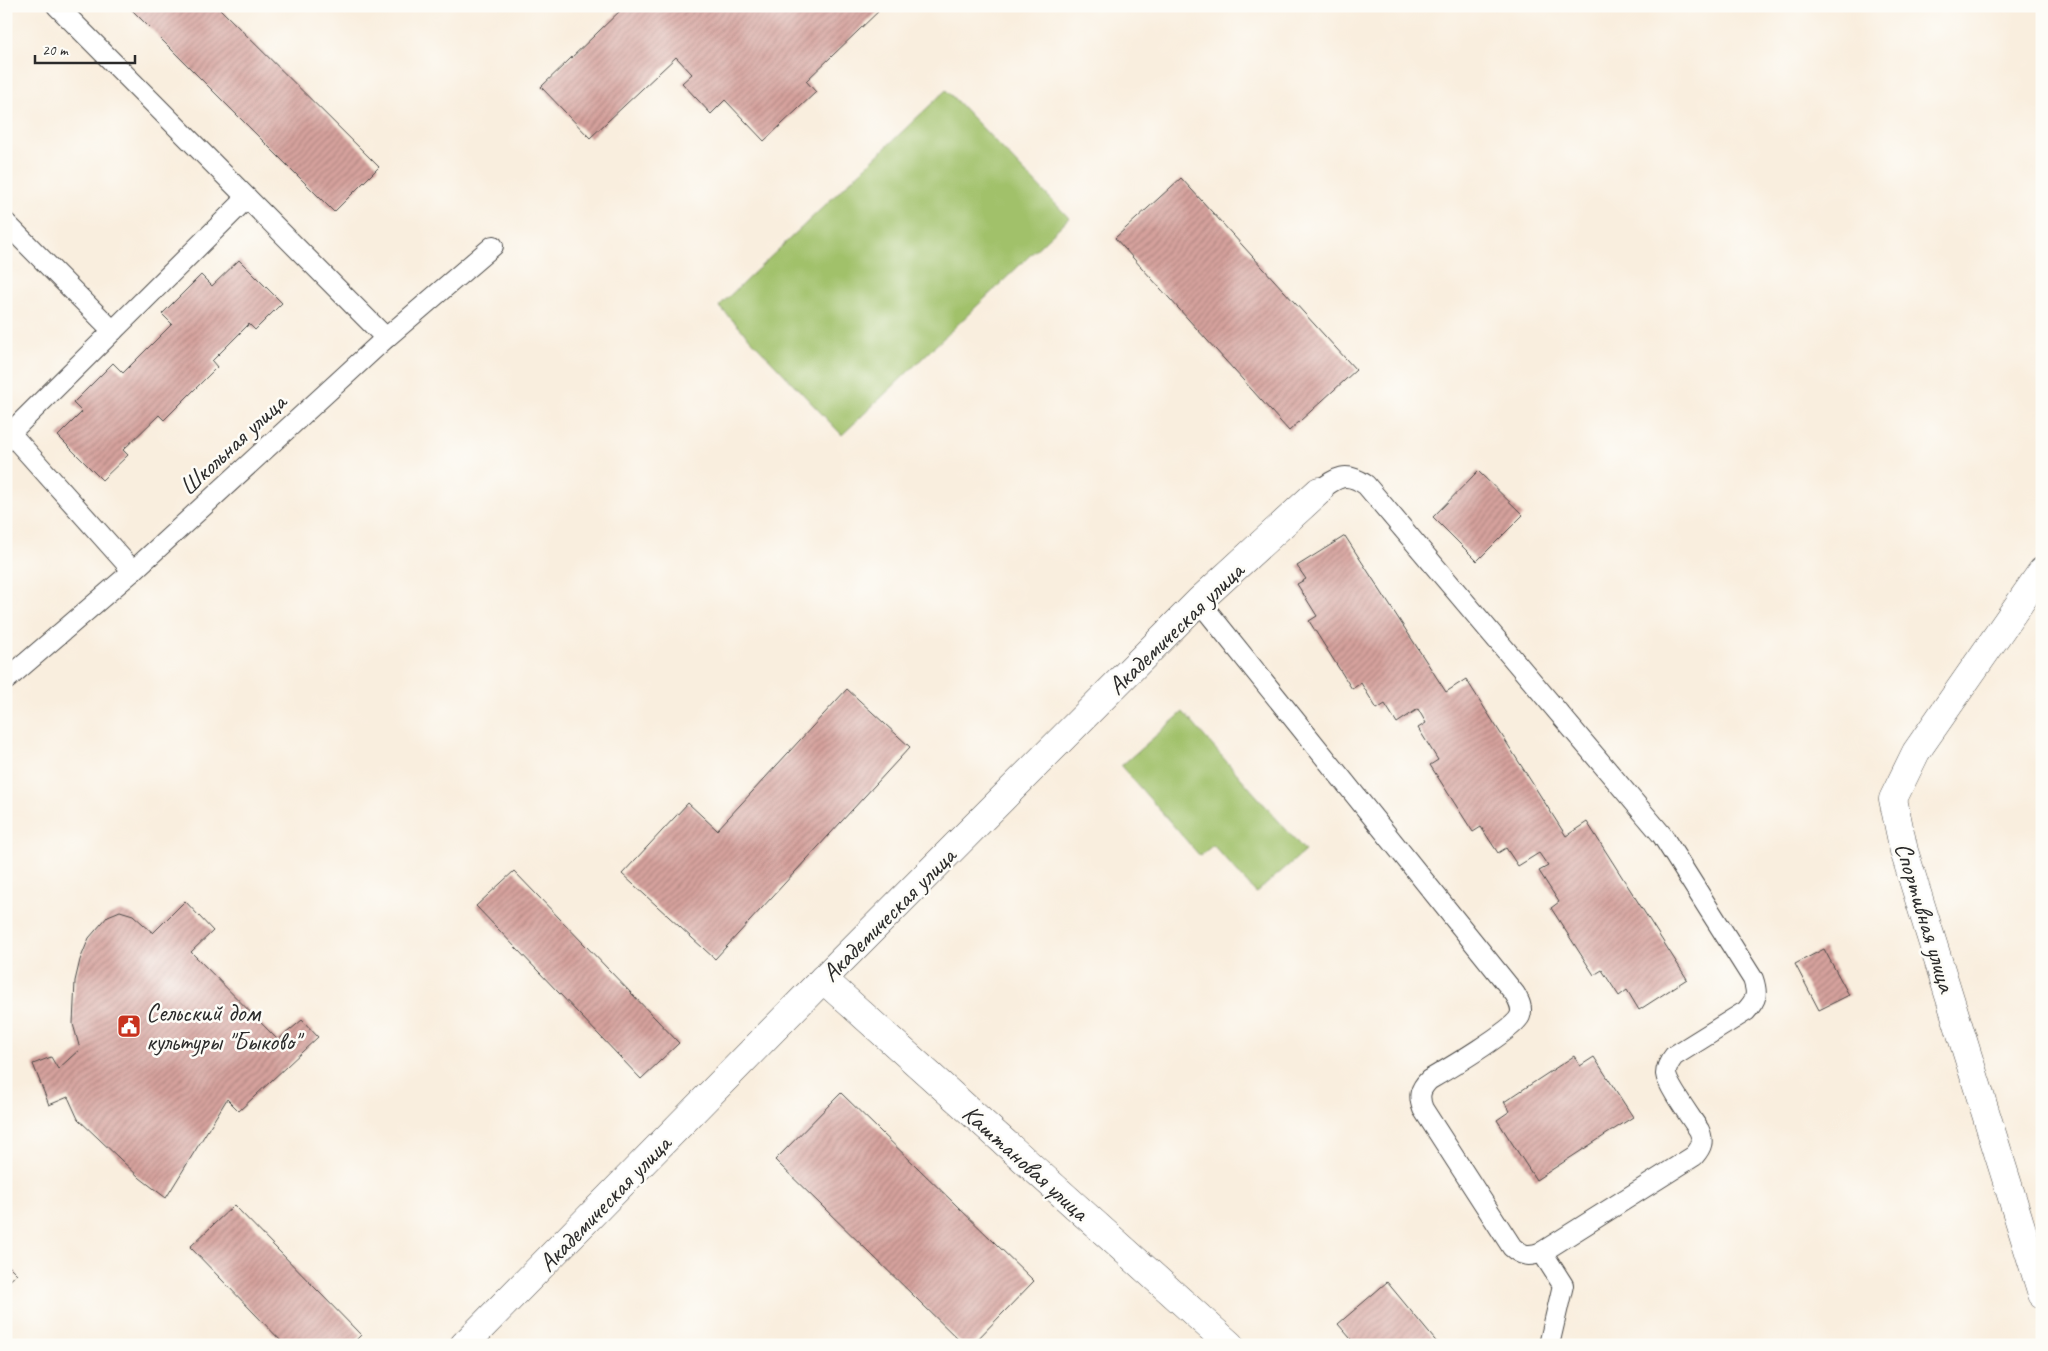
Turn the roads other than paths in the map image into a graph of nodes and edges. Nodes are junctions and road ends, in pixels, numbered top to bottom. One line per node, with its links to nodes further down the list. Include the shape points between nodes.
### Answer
1 (57, 6): 2 (lane)
2 (247, 198): 5 (lane); 6 (lane)
3 (6, 223): 5 (lane)
4 (493, 246): 6 (lane, Школьная улица)
5 (113, 331): 7 (lane)
6 (386, 338): 9 (lane, Школьная улица)
7 (8, 433): 9 (lane)
8 (1319, 491): 11 (street, Академическая улица); 14 (lane, via 1333,480 1346,476 1366,485 1662,835 1753,979 1756,989 1755,1002 1746,1010 1668,1063 1666,1074 1700,1130 1702,1147 1694,1156)
9 (133, 571): 12 (lane, Школьная улица)
10 (2042, 571): 15 (street, Спортивная улица, via 1916,752 1894,799 1904,851)
11 (1199, 601): 13 (street, Академическая улица); 14 (lane, via 1521,1004 1520,1016 1508,1029 1429,1080 1419,1098 1422,1109 1512,1247 1526,1255)
12 (6, 680)
13 (823, 979): 16 (street, Академическая улица); 17 (street, Каштановая улица)
14 (1542, 1252): 18 (lane, via 1563,1285)
15 (2042, 1294)
16 (464, 1345)
17 (1230, 1345)
18 (1549, 1345)

